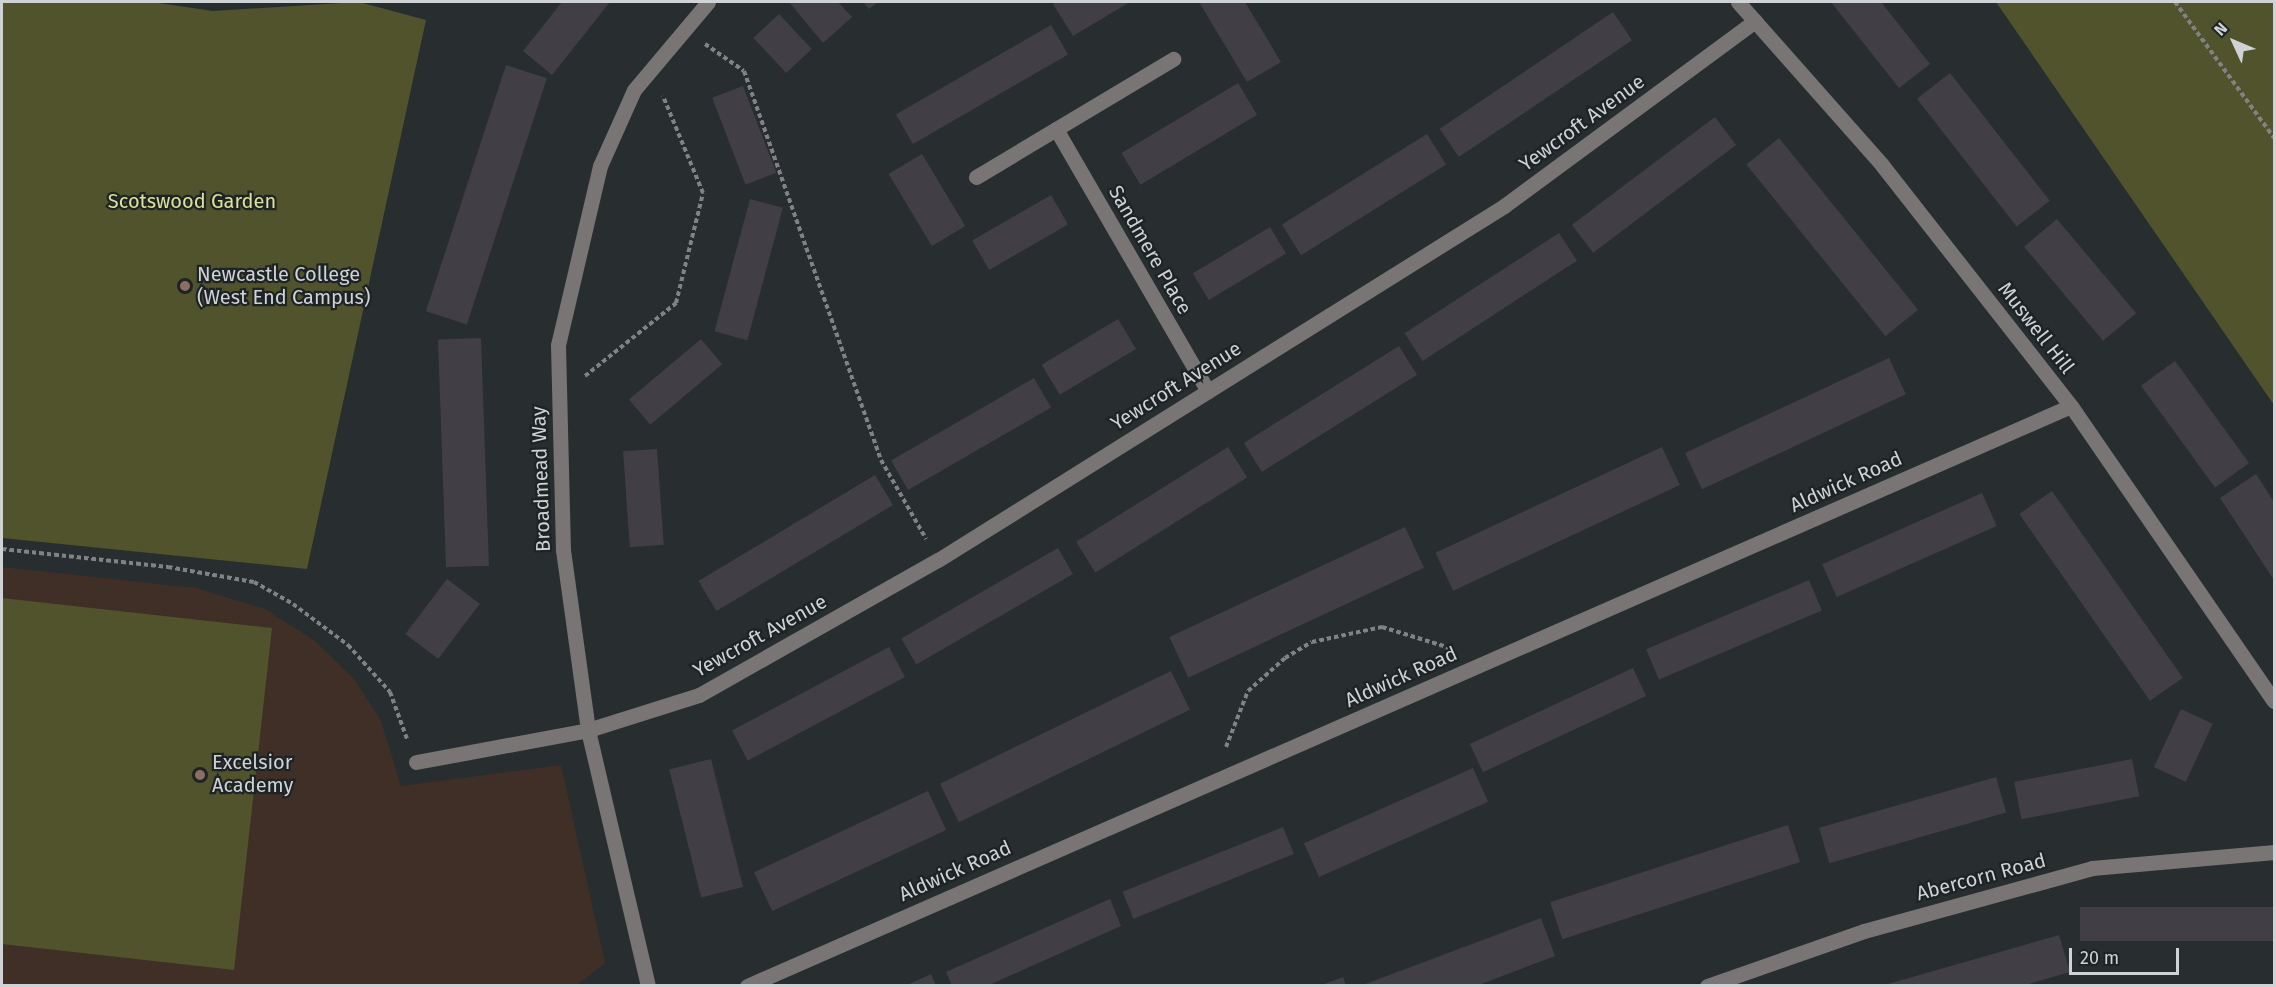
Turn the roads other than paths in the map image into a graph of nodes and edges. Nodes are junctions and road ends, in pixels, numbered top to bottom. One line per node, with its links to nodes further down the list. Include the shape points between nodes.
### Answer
1 (708, 2): 10 (street, Broadmead Way, via 682,28 634,90 600,166 558,345 563,550)
2 (1738, 2): 3 (street, Muswell Hill)
3 (1755, 21): 7 (street, Yewcroft Avenue, via 1504,206); 8 (street, Muswell Hill, via 1882,165)
4 (1173, 59): 5 (street)
5 (1056, 129): 6 (street); 7 (street, Sandmere Place)
6 (976, 177)
7 (1208, 391): 10 (street, Yewcroft Avenue, via 938,560 699,695)
8 (2071, 406): 9 (street, Muswell Hill); 14 (street, Aldwick Road)
9 (2274, 701)
10 (588, 730): 11 (street, Yewcroft Avenue); 13 (street, Broadmead Way)
11 (416, 762)
12 (2274, 852): 15 (street, Abercorn Road, via 2092,868 1864,931)
13 (648, 986)
14 (747, 986)
15 (1707, 986)

